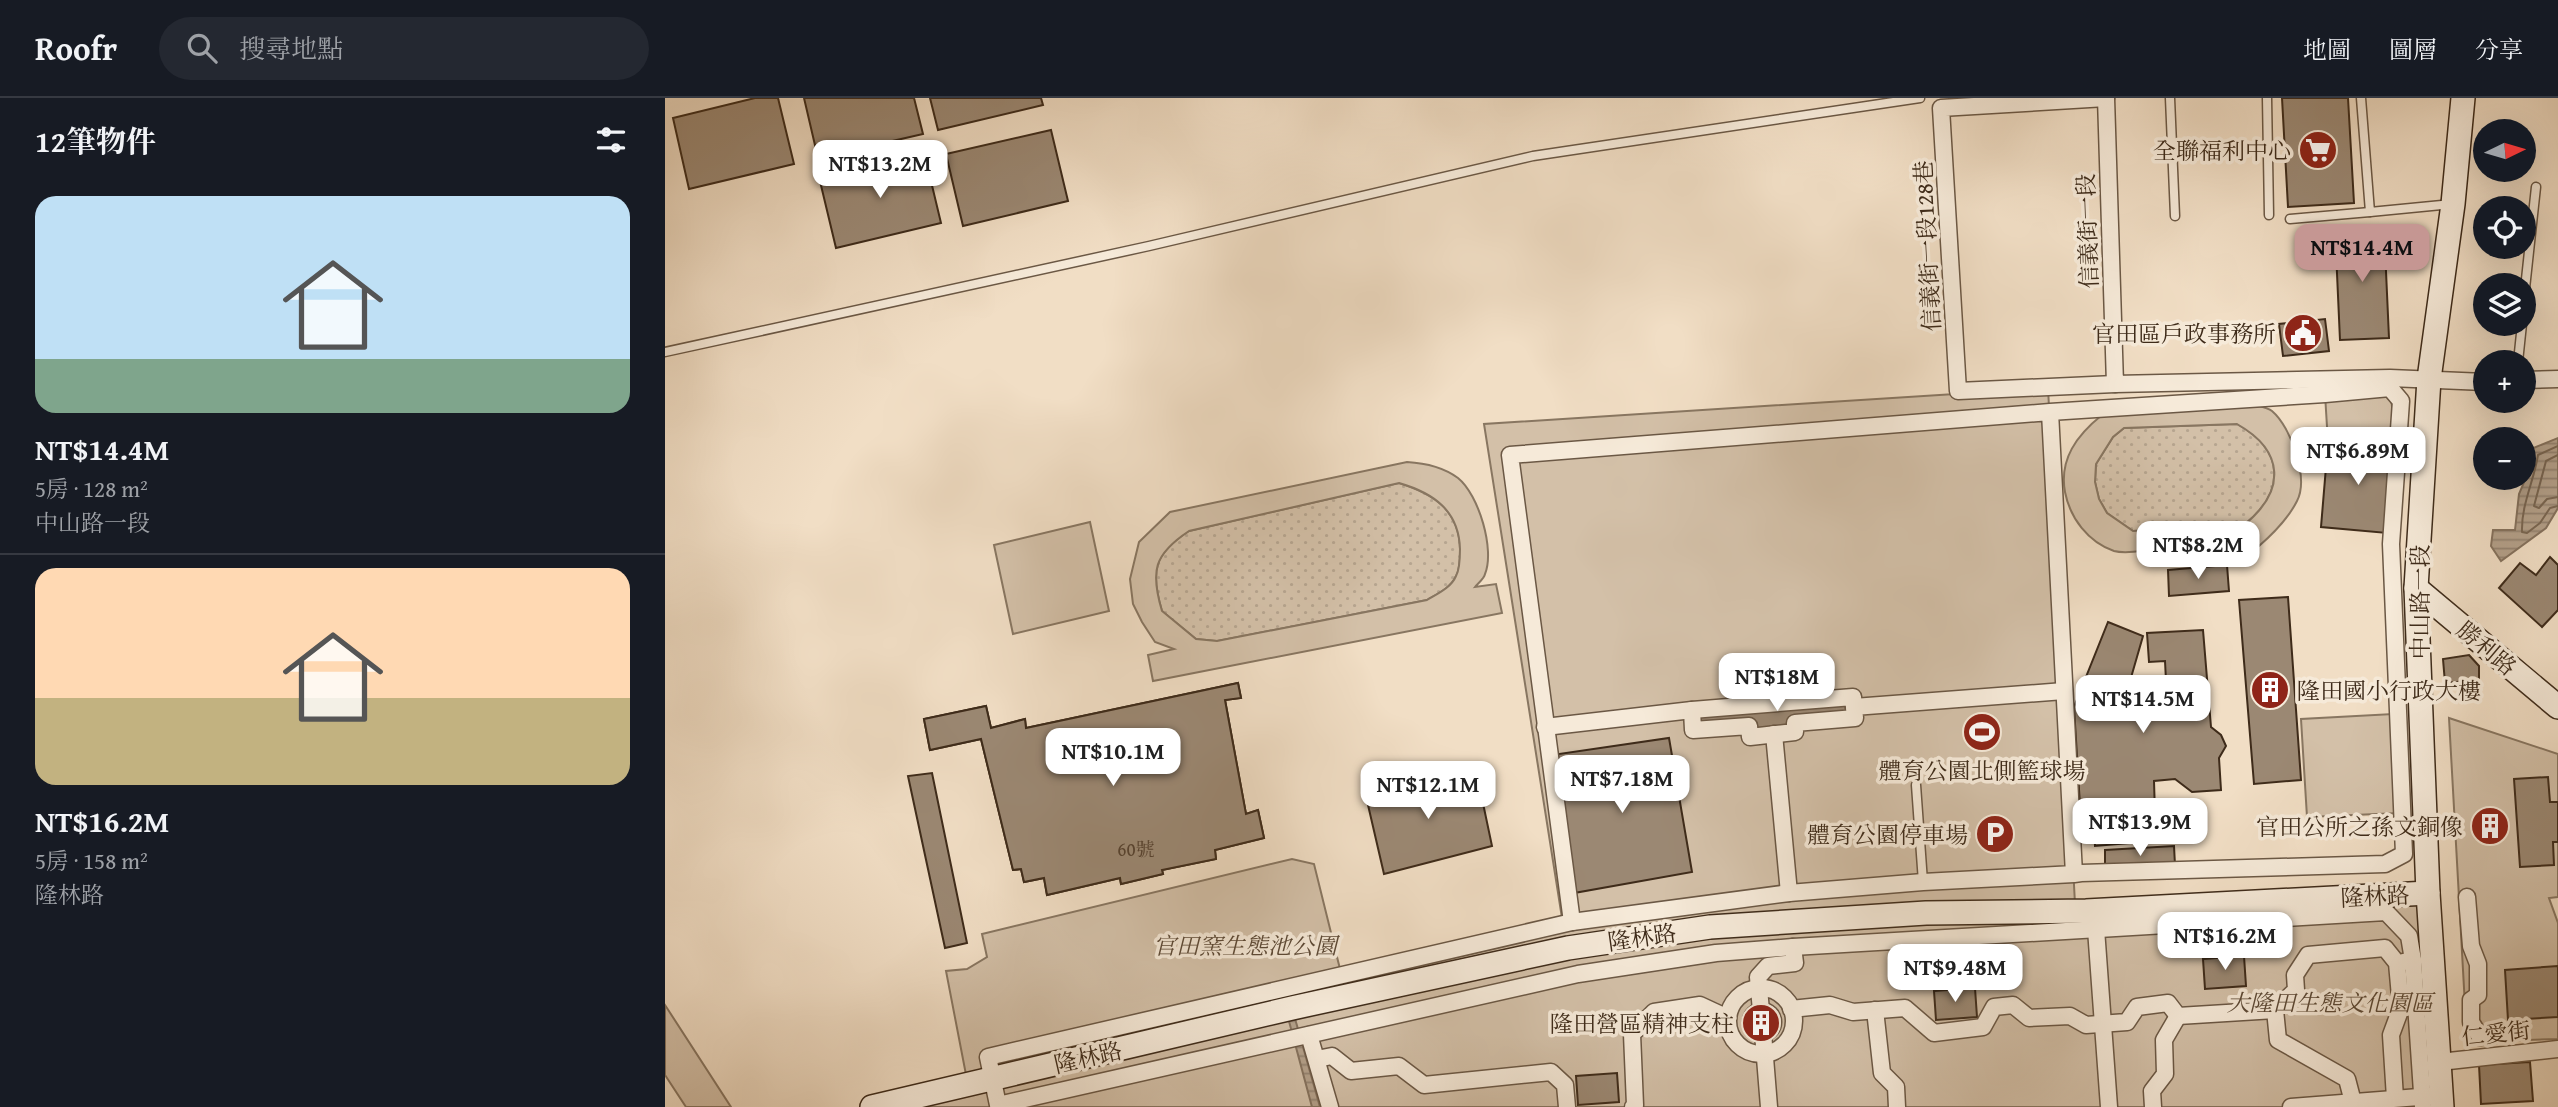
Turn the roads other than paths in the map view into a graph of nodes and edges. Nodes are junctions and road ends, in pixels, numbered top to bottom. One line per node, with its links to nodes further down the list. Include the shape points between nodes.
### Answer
1 (1920, 98): 15 (lane, via 1533,156)
2 (2106, 98): 3 (lane); 20 (street, 信義街一段); 20 (street, 信義街一段128巷, via 1941,108 1958,391)
3 (2113, 98)
4 (2170, 98): 12 (lane)
5 (2267, 98): 11 (lane)
6 (2361, 98): 10 (lane)
7 (2463, 98): 9 (street, 中山路一段)
8 (2536, 187): 14 (lane)
9 (2453, 204): 10 (lane); 16 (street, 中山路一段)
10 (2370, 212): 13 (lane)
11 (2270, 215)
12 (2175, 216)
13 (2290, 219)
14 (2527, 273)
15 (665, 352)
16 (2429, 379): 19 (street); 20 (street); 22 (street, 中山路一段)
17 (2558, 379): 18 (street)
18 (2536, 380)
19 (2473, 381)
20 (2115, 384)
21 (2050, 412): 23 (street); 27 (street, via 1510,454); 30 (street, via 2390,388 2402,401 2391,544 2404,854 2385,863)
22 (2416, 588): 25 (street, 勝利路); 33 (street, 中山路一段)
23 (2064, 691): 24 (street); 30 (street)
24 (1854, 707): 26 (street, via 1853,696); 28 (street, via 1855,718 1794,723 1795,732)
25 (2558, 707)
26 (1692, 710): 27 (street); 28 (street, via 1693,730 1749,726 1750,737)
27 (1545, 727): 35 (street)
28 (1774, 734): 32 (street)
29 (1916, 785): 31 (lane)
30 (2074, 874): 31 (street)
31 (1923, 882): 32 (street)
32 (1789, 893): 35 (street)
33 (2428, 893): 51 (street, 中山路一段); 52 (street, 隆林路, via 2086,911 1926,913 1710,927 1568,948)
34 (2467, 897): 47 (street, via 2471,946 2478,964 2472,1022 2480,1037)
35 (1571, 922): 52 (street, via 988,1057)
36 (2096, 929): 37 (street); 38 (street, via 2386,912 2409,936); 45 (street)
37 (1793, 947): 39 (street, via 1795,962 1768,966 1758,977); 46 (street, via 1716,953 1578,974)
38 (2405, 962): 42 (street, via 2385,948 2308,955 2295,975 2297,990); 53 (street, via 2401,1007 2391,1034); 55 (street)
39 (1759, 989): 40 (street, via 1777,993); 44 (street, via 1737,999); 49 (street, via 1761,1011 1751,1021 1755,1031 1763,1033)
40 (1791, 1009): 41 (street, via 1830,1004 1853,1012); 49 (street, via 1793,1030 1788,1040)
41 (1875, 1010): 45 (street, via 1905,1008 1934,1033 1983,1027 1994,1007 2013,1005 2029,1018 2070,1016 2085,1025); 61 (street, via 1882,1073 1896,1087)
42 (2275, 1010): 43 (street); 54 (street, via 2278,1040 2347,1079)
43 (2178, 1017): 45 (street, via 2168,1003 2137,1007 2127,1022); 63 (street, via 2164,1040 2165,1074 2152,1090)
44 (1728, 1018): 49 (street, via 1740,1047); 59 (street, via 1700,1005 1654,1012 1632,1034)
45 (2102, 1024): 62 (street)
46 (1310, 1035): 50 (street); 52 (street, via 998,1105)
47 (2497, 1035)
48 (2558, 1049): 51 (street, 仁愛街)
49 (1764, 1054): 60 (street)
50 (1317, 1059): 57 (street); 58 (street, via 1332,1056 1351,1072 1399,1066 1424,1085 1551,1072 1565,1086)
51 (2440, 1062): 55 (street, 中山路一段)
52 (993, 1079): 56 (street, 隆林路)
53 (2395, 1098): 54 (street); 55 (street)
54 (2353, 1102): 64 (street)
55 (2432, 1102)
56 (872, 1107)
57 (1330, 1107)
58 (1567, 1107)
59 (1633, 1107)
60 (1769, 1107)
61 (1897, 1107)
62 (2109, 1107)
63 (2153, 1107)
64 (2291, 1107)

